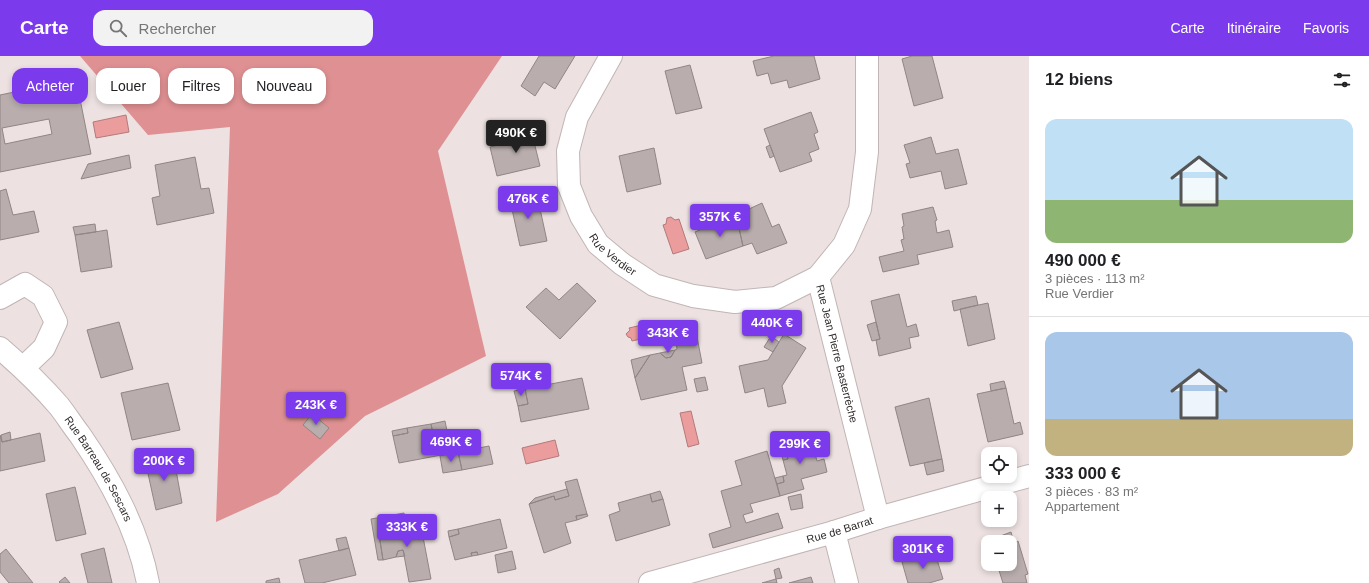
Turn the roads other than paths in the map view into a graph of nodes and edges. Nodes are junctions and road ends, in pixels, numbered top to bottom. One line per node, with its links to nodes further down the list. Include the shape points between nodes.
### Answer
1 (610, 56): 3 (street, Rue Verdier, via 577,117 568,151 569,186 581,216 598,244 654,285 693,296 734,302 776,298)
2 (867, 56): 3 (street, Rue Jean Pierre Basterrèche, via 867,152 860,210 844,245)
3 (818, 277): 8 (street, Rue Jean Pierre Basterrèche)
4 (0, 298): 6 (street, via 25,284 43,296 56,322 44,348)
5 (0, 348): 6 (street, Rue Barreau de Sescars)
6 (23, 368): 10 (street, Rue Barreau de Sescars, via 59,406 95,457 134,530)
7 (1029, 476): 8 (street, Rue de Barrat)
8 (878, 518): 9 (street, Rue de Barrat)
9 (834, 532): 11 (street, Rue de Barrat); 12 (street)
10 (148, 583)
11 (650, 583)
12 (847, 583)

